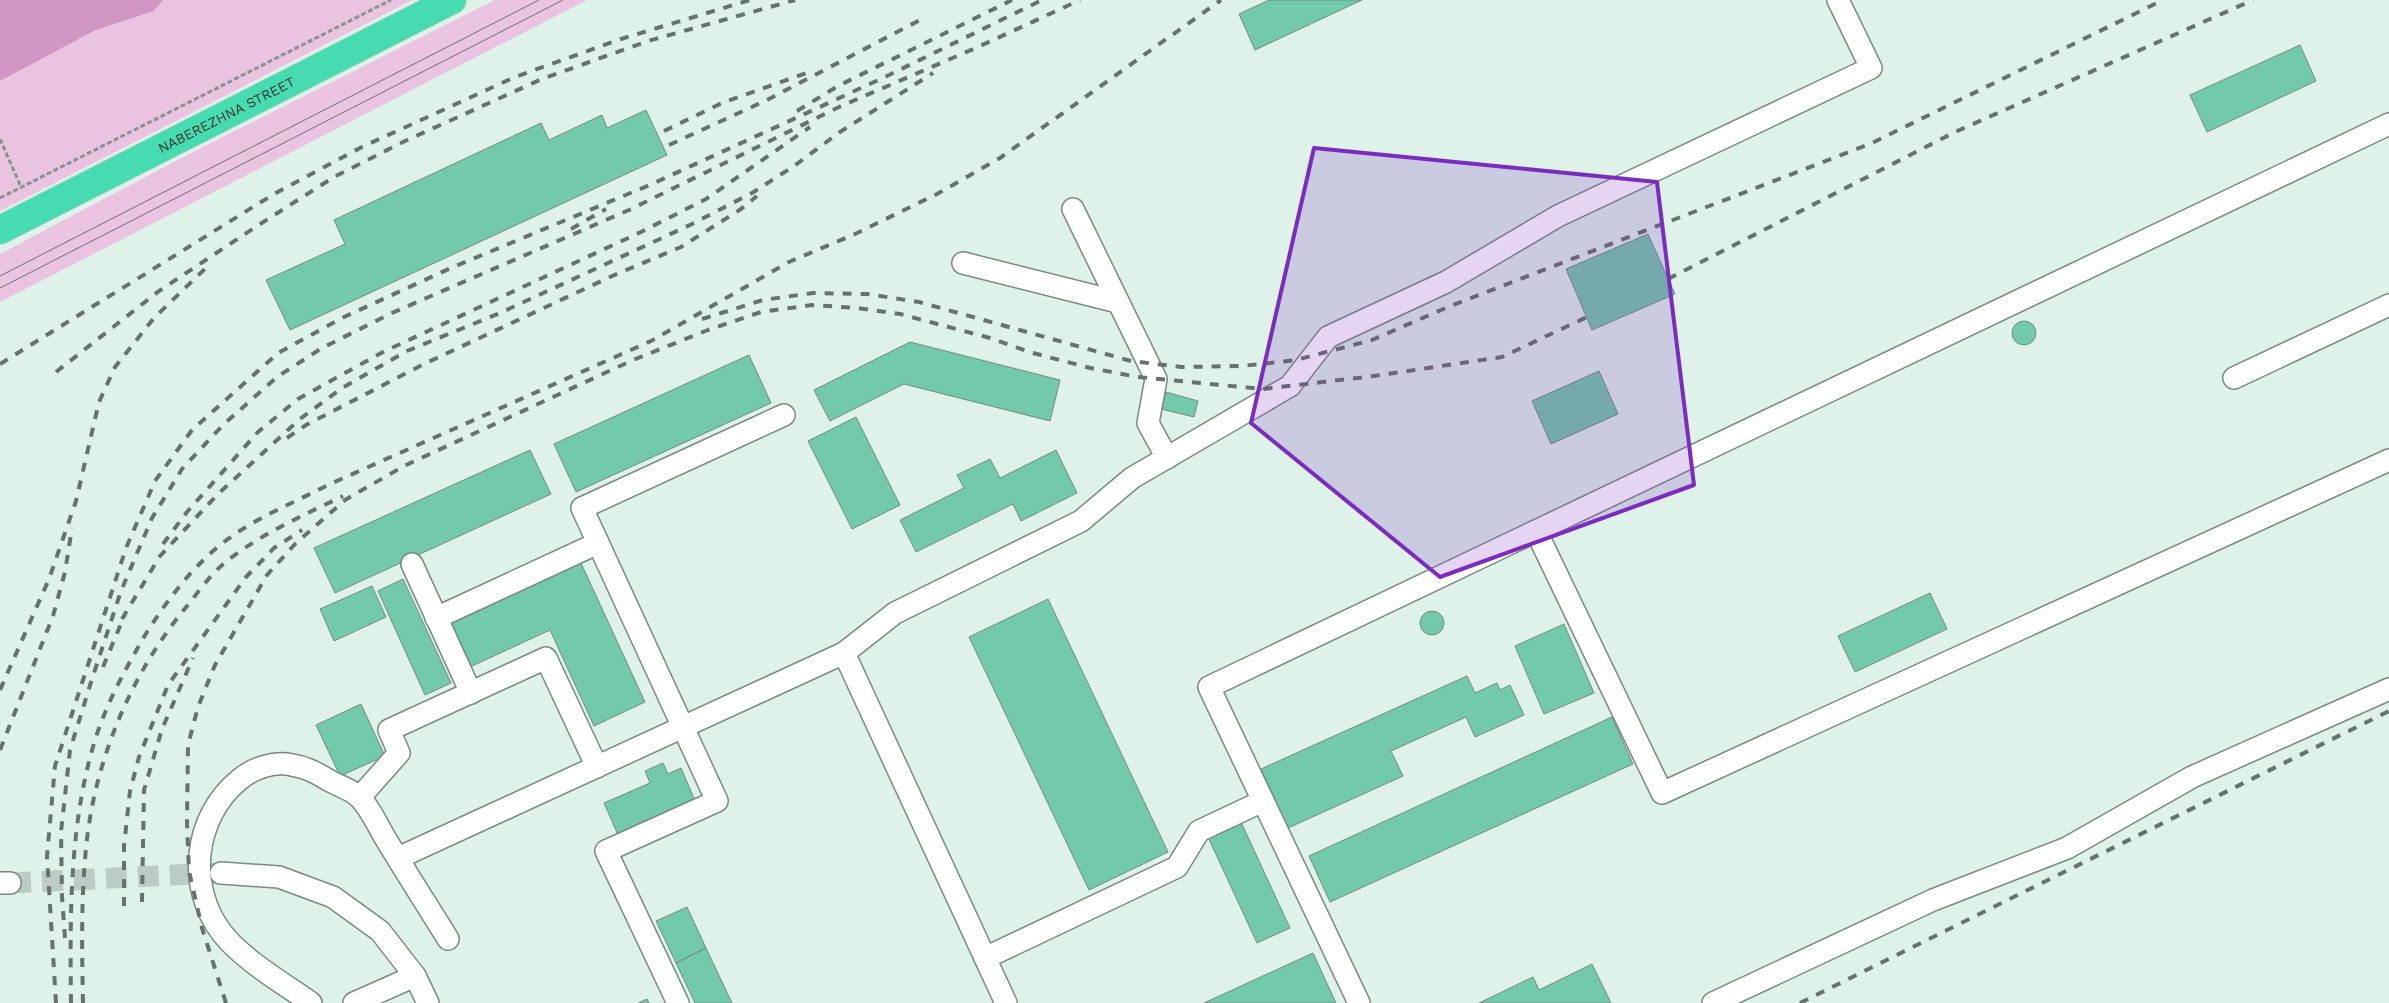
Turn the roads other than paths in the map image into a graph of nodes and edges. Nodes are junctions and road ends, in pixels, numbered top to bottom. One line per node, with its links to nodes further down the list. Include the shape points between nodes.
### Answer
1 (452, 0): 5 (highway, NABEREZHNA STREET)
2 (1838, 0): 11 (lane, via 1871,68 1558,216 1446,282 1328,337 1290,386)
3 (2389, 124): 13 (lane)
4 (1073, 209): 7 (lane)
5 (0, 230)
6 (963, 263): 7 (lane)
7 (1118, 302): 11 (lane, via 1156,379 1148,422)
8 (2389, 305): 9 (lane)
9 (2234, 378)
10 (784, 414): 14 (lane, via 582,508)
11 (1167, 458): 17 (lane, via 1132,478 1081,521 895,613)
12 (2389, 460): 13 (lane, via 1662,793)
13 (1536, 530): 23 (lane, via 1209,687)
14 (598, 543): 16 (lane); 20 (lane)
15 (412, 564): 16 (lane)
16 (436, 618): 19 (lane)
17 (844, 653): 20 (lane); 27 (lane)
18 (2389, 689): 35 (lane, via 2192,777 2067,848 1933,900)
19 (471, 693): 21 (lane, via 546,658); 22 (lane, via 389,730 399,753)
20 (683, 727): 21 (lane); 32 (lane, via 717,801 606,850)
21 (597, 767): 24 (lane)
22 (360, 797): 24 (lane); 29 (lane, via 312,770 291,764 269,765 249,772 230,788 214,807 204,829 199,854 200,882 207,909 222,933 243,953)
23 (1263, 801): 27 (lane, via 1199,831 1177,867); 34 (lane)
24 (398, 858): 26 (lane)
25 (221, 873): 28 (lane, via 279,877 333,897 380,931)
26 (448, 939)
27 (984, 958): 33 (lane)
28 (415, 976): 30 (lane); 31 (lane)
29 (311, 1003)
30 (354, 1003)
31 (428, 1003)
32 (678, 1003)
33 (1006, 1003)
34 (1359, 1003)
35 (1713, 1003)

